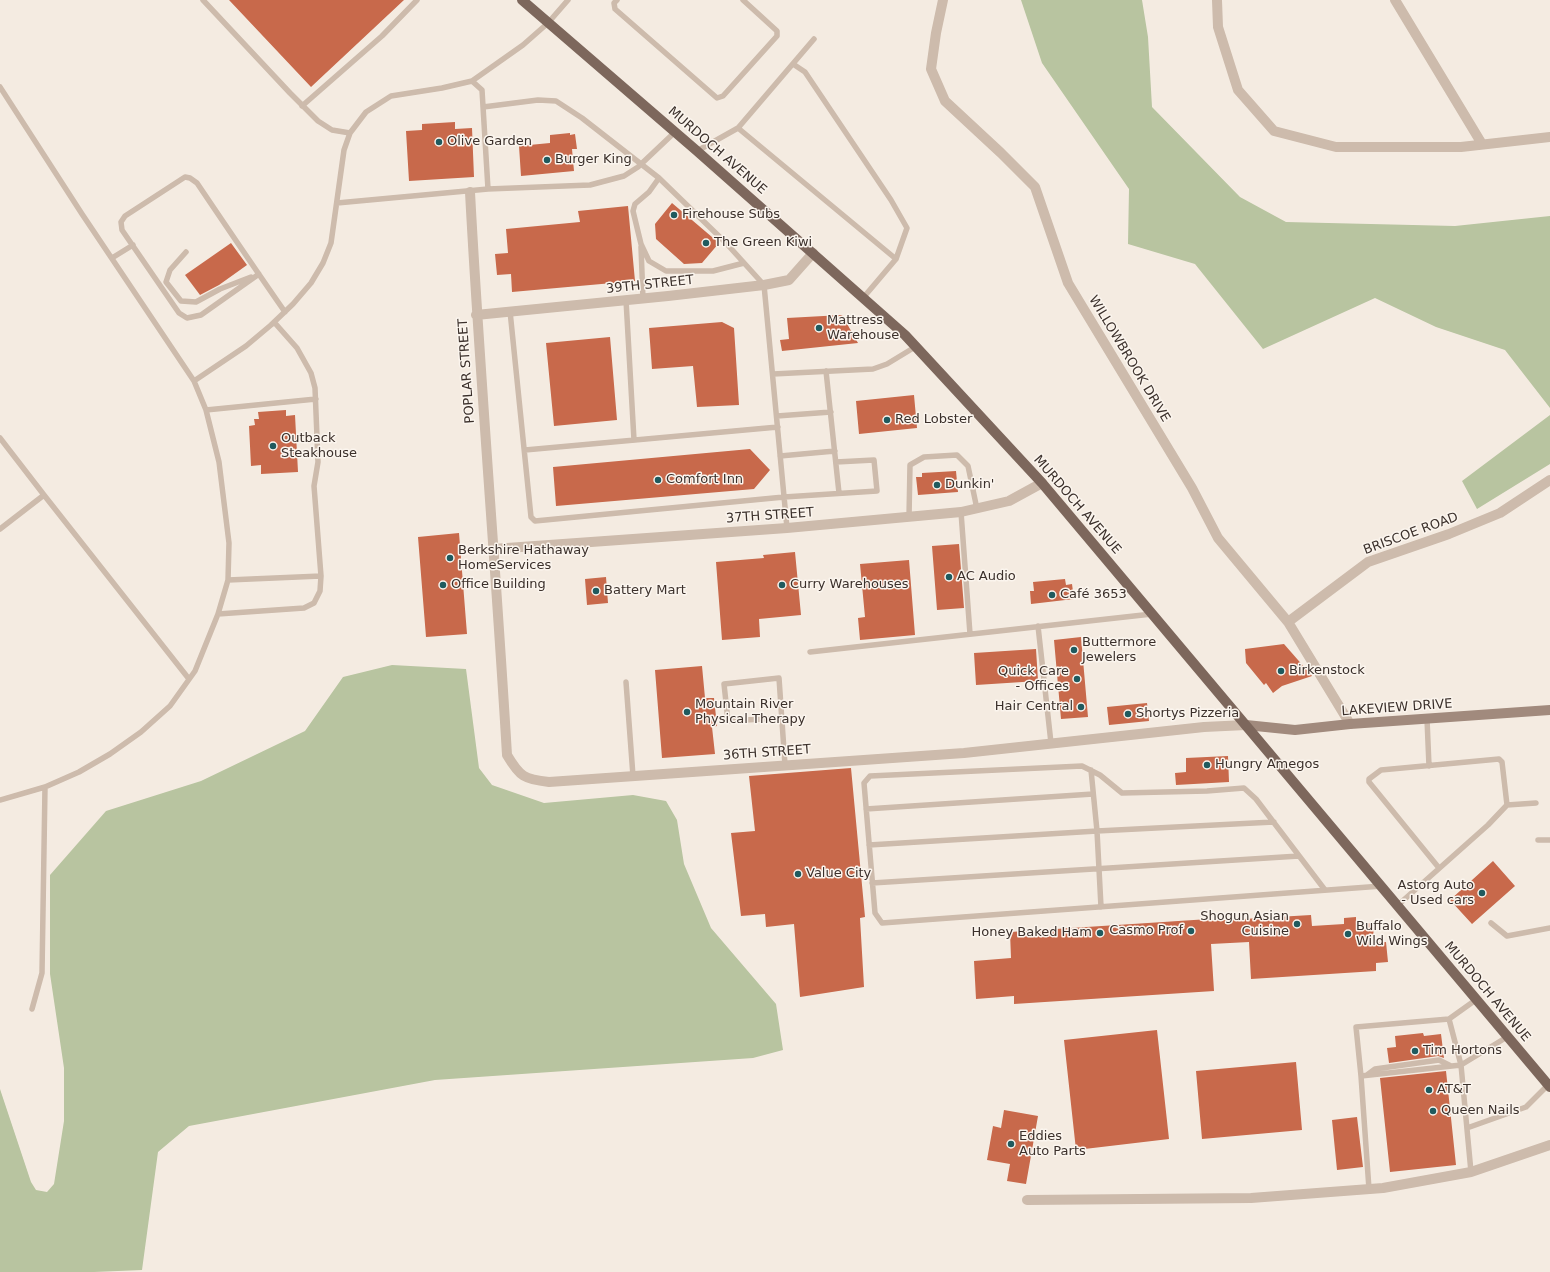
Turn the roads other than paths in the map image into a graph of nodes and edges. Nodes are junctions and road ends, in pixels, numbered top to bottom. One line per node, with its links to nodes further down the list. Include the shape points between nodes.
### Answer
1 (203, 0): 15 (lane)
2 (417, 0): 15 (lane, via 382,36)
3 (522, 0): 10 (main road, MURDOCH AVENUE)
4 (568, 0): 10 (lane)
5 (617, 0): 6 (lane, via 614,3 615,9 717,98 723,96 777,36 776,31)
6 (743, 0)
7 (943, 0): 74 (street, WILLOWBROOK DRIVE, via 931,69 945,101 1035,187 1068,283 1192,488 1218,538)
8 (1217, 0): 21 (street, via 1218,27 1238,90 1274,131 1336,147 1461,147)
9 (1394, 0): 21 (street)
10 (548, 23): 13 (lane); 18 (main road, MURDOCH AVENUE)
11 (814, 40): 12 (lane)
12 (793, 64): 17 (lane); 33 (lane, via 805,72 907,228)
13 (472, 81): 16 (lane, via 482,90); 19 (lane, via 391,96 366,112)
14 (0, 87): 32 (lane)
15 (302, 106): 19 (lane, via 332,130)
16 (482, 107): 23 (lane, via 556,100); 25 (lane)
17 (738, 128): 22 (lane); 33 (lane)
18 (675, 132): 22 (main road, MURDOCH AVENUE); 23 (lane)
19 (350, 133): 27 (lane, via 344,150)
20 (1550, 137): 21 (street)
21 (1482, 144)
22 (697, 151): 31 (main road, MURDOCH AVENUE)
23 (642, 164): 24 (lane); 25 (lane, via 624,176 590,185)
24 (659, 178): 28 (lane, via 649,192 635,204 633,211); 34 (lane)
25 (488, 189): 26 (lane)
26 (470, 192): 27 (lane); 42 (street, POPLAR STREET)
27 (337, 203): 40 (lane, via 331,243 323,263 311,283)
28 (641, 244): 34 (lane, via 649,261 666,271 713,271); 38 (lane)
29 (133, 245): 32 (lane); 35 (lane, via 179,314 187,318 201,315); 35 (lane, via 122,230 121,222 125,216 185,177 190,178 197,183)
30 (186, 252): 35 (lane, via 170,270 166,282 181,301 196,302 220,289)
31 (814, 253): 36 (street, 39TH STREET, via 789,280); 37 (main road, MURDOCH AVENUE)
32 (112, 258): 47 (lane)
33 (896, 259): 37 (lane)
34 (744, 263): 36 (lane)
35 (259, 274): 40 (lane)
36 (764, 285): 38 (street, 39TH STREET); 46 (lane)
37 (863, 298): 44 (main road, MURDOCH AVENUE)
38 (643, 299): 39 (street, 39TH STREET)
39 (626, 300): 41 (street, 39TH STREET); 54 (lane)
40 (285, 312): 43 (lane)
41 (510, 312): 42 (street, 39TH STREET); 55 (lane)
42 (476, 315): 69 (street, POPLAR STREET)
43 (274, 322): 47 (lane, via 246,346); 48 (lane, via 297,348 311,373)
44 (916, 347): 45 (lane, via 873,369); 60 (main road, MURDOCH AVENUE)
45 (826, 371): 46 (lane); 50 (lane)
46 (772, 374): 51 (lane)
47 (194, 381): 49 (lane)
48 (316, 399): 49 (lane); 70 (lane, via 318,462 314,486)
49 (206, 410): 71 (lane, via 219,462 229,543)
50 (830, 412): 51 (lane); 56 (lane)
51 (777, 416): 52 (lane)
52 (778, 427): 54 (lane); 57 (lane)
53 (0, 438): 62 (lane)
54 (634, 440): 55 (lane)
55 (525, 450): 63 (lane, via 531,517 535,521)
56 (835, 451): 57 (lane); 58 (lane)
57 (780, 456): 63 (lane)
58 (836, 462): 61 (lane); 61 (lane, via 874,460 877,491)
59 (1550, 480): 74 (street, BRISCOE ROAD, via 1500,512 1449,534 1368,562)
60 (1042, 483): 64 (street, 37TH STREET, via 1009,501); 73 (main road, MURDOCH AVENUE)
61 (839, 493): 63 (lane)
62 (44, 496): 68 (lane); 78 (lane)
63 (784, 497): 67 (lane)
64 (977, 509): 65 (street, 37TH STREET); 66 (lane, via 968,466 957,454 924,457 910,465)
65 (961, 512): 66 (street, 37TH STREET); 76 (lane)
66 (909, 517): 67 (street, 37TH STREET)
67 (787, 528): 69 (street, 37TH STREET)
68 (0, 529)
69 (493, 549): 89 (street, 36TH STREET, via 507,755 516,769 530,780 549,782)
70 (321, 576): 71 (lane); 72 (lane, via 320,591 314,603 304,608)
71 (228, 580): 72 (lane)
72 (218, 614): 78 (lane, via 195,671)
73 (1152, 614): 75 (lane); 84 (main road, MURDOCH AVENUE)
74 (1288, 622): 83 (street, WILLOWBROOK DRIVE)
75 (1038, 626): 76 (lane); 85 (lane)
76 (970, 634): 77 (lane)
77 (810, 652)
78 (189, 679): 90 (lane, via 170,706 141,732 91,765)
79 (626, 682): 89 (lane)
80 (1550, 710): 82 (street, LAKEVIEW DRIVE)
81 (781, 718): 81 (lane, via 779,678 724,684 728,721); 86 (lane)
82 (1427, 719): 83 (street, LAKEVIEW DRIVE); 87 (lane)
83 (1350, 724): 84 (street, LAKEVIEW DRIVE, via 1295,730)
84 (1246, 725): 85 (street, 36TH STREET); 105 (main road, MURDOCH AVENUE)
85 (1052, 743): 86 (street, 36TH STREET)
86 (785, 765): 89 (street, 36TH STREET)
87 (1429, 766): 94 (lane, via 1499,759 1502,762); 102 (lane, via 1382,770 1369,779 1369,782)
88 (1091, 770): 91 (lane); 95 (lane, via 1082,766 870,776 864,783); 96 (lane, via 1122,793 1244,788)
89 (633, 776)
90 (45, 787): 92 (lane); 112 (lane, via 42,973)
91 (1093, 794): 95 (lane); 97 (lane)
92 (0, 800)
93 (1536, 802): 94 (lane)
94 (1507, 805): 102 (lane)
95 (866, 809): 100 (lane)
96 (1274, 822): 97 (lane); 101 (lane)
97 (1097, 831): 100 (lane); 103 (lane)
98 (1538, 840): 99 (lane)
99 (1550, 840)
100 (869, 845): 104 (lane)
101 (1299, 856): 103 (lane); 106 (lane)
102 (1439, 868): 107 (lane)
103 (1098, 869): 104 (lane); 108 (lane)
104 (872, 883): 108 (lane, via 875,913 882,923)
105 (1382, 886): 106 (lane); 107 (main road, MURDOCH AVENUE)
106 (1325, 890): 108 (lane)
107 (1398, 905): 111 (main road, MURDOCH AVENUE)
108 (1101, 907)
109 (1491, 923): 110 (lane, via 1507,936)
110 (1550, 928)
111 (1476, 999): 113 (lane); 114 (main road, MURDOCH AVENUE)
112 (32, 1008)
113 (1449, 1019): 115 (lane); 116 (lane, via 1356,1027)
114 (1508, 1037): 115 (lane); 117 (main road, MURDOCH AVENUE)
115 (1460, 1065): 116 (lane); 118 (lane)
116 (1364, 1075): 121 (lane)
117 (1549, 1086): 118 (lane, via 1526,1107)
118 (1467, 1128): 120 (lane)
119 (1550, 1145): 120 (street)
120 (1471, 1172): 121 (street)
121 (1369, 1189): 122 (street, via 1251,1198)
122 (1027, 1200)

